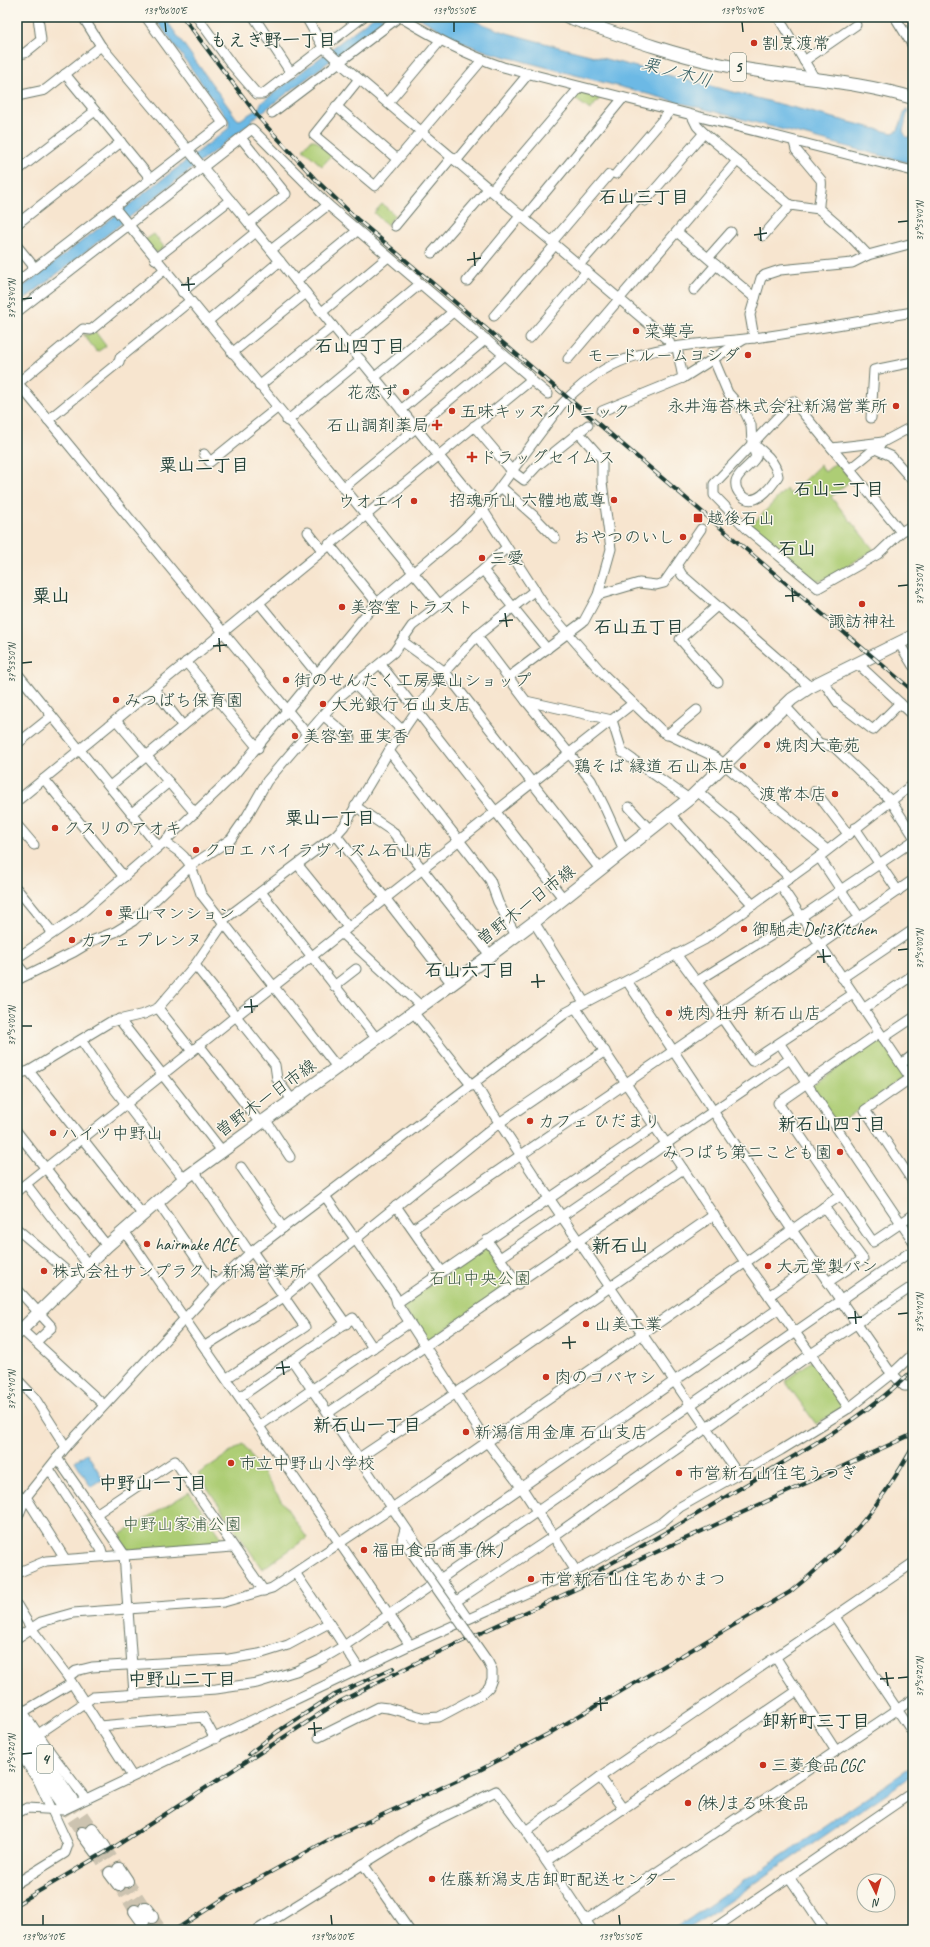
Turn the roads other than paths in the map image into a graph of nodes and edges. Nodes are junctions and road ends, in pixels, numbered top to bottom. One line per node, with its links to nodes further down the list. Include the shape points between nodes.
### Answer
1 (38, 17): 17 (street, via 41,40 25,53)
2 (83, 17): 14 (street)
3 (146, 17): 41 (street, via 223,123)
4 (197, 17): 21 (street, via 257,94 263,94)
5 (254, 17): 21 (street)
6 (306, 17): 16 (street)
7 (363, 17): 16 (street)
8 (400, 17): 13 (street); 19 (street)
9 (568, 17): 25 (main road, 5, via 691,57)
10 (778, 17): 20 (street)
11 (895, 17): 15 (street)
12 (856, 25): 20 (street)
13 (440, 41): 18 (street); 30 (street)
14 (101, 46): 23 (street); 41 (street)
15 (913, 46)
16 (325, 49): 19 (street); 21 (street)
17 (17, 54)
18 (482, 60): 22 (street); 36 (street)
19 (338, 61): 24 (street); 34 (street)
20 (804, 61): 25 (street)
21 (291, 73)
22 (529, 73): 26 (street); 43 (street)
23 (65, 74): 27 (street, via 45,90); 33 (street)
24 (358, 79): 30 (street); 31 (street)
25 (815, 79): 29 (main road, 5, via 880,89)
26 (580, 87): 28 (street); 49 (street)
27 (17, 96)
28 (623, 98): 32 (street); 55 (street)
29 (913, 98)
30 (388, 103): 36 (street)
31 (336, 106): 42 (street); 42 (street, via 314,135 374,186)
32 (670, 110): 35 (street); 66 (street)
33 (95, 111): 39 (street); 46 (street)
34 (272, 113)
35 (692, 116): 37 (street); 40 (street)
36 (421, 131): 42 (street); 43 (street)
37 (704, 133): 44 (street); 75 (street, via 645,201 639,197)
38 (242, 138): 45 (street); 51 (street, via 252,129 256,132); 56 (street, via 286,194)
39 (121, 142): 48 (street); 57 (street)
40 (794, 142): 47 (street); 53 (street, via 796,150 821,180)
41 (189, 153): 45 (street); 48 (street)
42 (398, 159)
43 (454, 159): 49 (street); 59 (street)
44 (737, 161): 52 (street); 62 (street)
45 (202, 166): 50 (street); 58 (street)
46 (17, 171)
47 (913, 171)
48 (151, 179): 54 (street)
49 (490, 189): 55 (street); 69 (street)
50 (230, 200): 56 (street); 73 (street)
51 (328, 205): 60 (street); 68 (street)
52 (790, 205): 53 (street); 64 (street)
53 (819, 209): 70 (street)
54 (115, 210): 58 (street); 77 (street)
55 (522, 216): 66 (street); 81 (street)
56 (249, 223): 61 (street)
57 (17, 224)
58 (127, 224): 73 (street); 90 (street)
59 (395, 226)
60 (357, 231): 71 (street); 80 (street)
61 (256, 232): 68 (street); 85 (street)
62 (677, 232): 72 (street); 88 (street)
63 (731, 232): 72 (street)
64 (763, 236)
65 (913, 243): 70 (street)
66 (554, 244): 75 (street); 94 (street)
67 (17, 246): 77 (street)
68 (271, 250): 74 (street)
69 (432, 253)
70 (868, 254): 87 (street, via 852,263 780,270 765,275 761,278)
71 (388, 257): 83 (street); 91 (street)
72 (708, 258): 76 (street)
73 (156, 259): 78 (street)
74 (280, 261): 80 (street); 95 (street)
75 (579, 265): 79 (street)
76 (716, 265): 84 (street); 87 (street)
77 (35, 268): 82 (street)
78 (164, 270): 85 (street); 112 (street, via 90,330 83,329)
79 (587, 271): 88 (street); 97 (street)
80 (296, 281): 86 (street)
81 (467, 281)
82 (17, 282)
83 (420, 284): 92 (street); 100 (street)
84 (694, 290)
85 (182, 292): 89 (street)
86 (306, 293): 91 (street); 102 (street)
87 (755, 298): 98 (street, via 750,315)
88 (619, 299): 101 (street); 104 (street)
89 (190, 301): 95 (street); 118 (street)
90 (17, 312)
91 (322, 312): 96 (street)
92 (453, 312): 99 (street); 108 (street)
93 (913, 312): 98 (street)
94 (494, 316)
95 (207, 322): 102 (street)
96 (333, 326): 100 (street); 111 (street)
97 (530, 338)
98 (750, 338): 101 (street); 106 (street)
99 (486, 340): 103 (street); 115 (street)
100 (348, 344): 105 (street)
101 (674, 348): 109 (street); 134 (street, via 645,353 619,362 595,375 561,405)
102 (232, 353): 111 (street)
103 (504, 356): 110 (street); 123 (street)
104 (568, 359)
105 (361, 360): 108 (street); 119 (street)
106 (714, 360): 109 (street); 126 (street, via 728,393 745,412 751,425)
107 (913, 362): 117 (street, via 874,370)
108 (375, 377): 115 (street)
109 (683, 378): 116 (street)
110 (531, 380): 113 (street); 121 (street)
111 (259, 386): 114 (street)
112 (19, 387): 118 (street)
113 (548, 394)
114 (277, 408): 119 (street); 129 (street, via 210,462)
115 (402, 410): 123 (street)
116 (602, 411)
117 (871, 418)
118 (48, 420): 157 (street)
119 (287, 421): 137 (street)
120 (588, 425): 124 (street)
121 (474, 426): 130 (street); 134 (street)
122 (913, 426): 125 (street)
123 (416, 428): 130 (street); 137 (street)
124 (578, 432): 134 (street, via 524,480); 151 (street, via 602,459 602,482 611,548)
125 (883, 442): 127 (street); 128 (street)
126 (752, 444): 127 (street, via 793,402); 131 (street, via 760,448); 132 (street, via 756,453); 143 (street, via 714,484 714,495 748,530 818,588 878,554)
127 (832, 448): 133 (street)
128 (875, 449): 133 (street); 135 (street, via 891,456)
129 (204, 454)
130 (440, 456): 138 (street); 139 (street)
131 (770, 460): 132 (street, via 761,458); 132 (street, via 776,467 778,476 758,499 752,501 744,498 736,486 737,478)
132 (754, 461)
133 (850, 469): 143 (street)
134 (512, 471): 136 (street)
135 (913, 481)
136 (501, 487): 138 (street); 144 (street)
137 (343, 488): 139 (street)
138 (483, 510): 146 (street); 149 (street)
139 (365, 515): 145 (street); 149 (street)
140 (913, 525): 143 (street)
141 (701, 529): 147 (street)
142 (308, 532): 145 (street)
143 (901, 532)
144 (555, 538)
145 (326, 547): 152 (street); 153 (street)
146 (506, 548): 148 (street); 150 (street)
147 (677, 566): 151 (street, via 660,585 639,583); 155 (street, via 682,575)
148 (483, 570): 154 (street); 156 (street)
149 (413, 573): 153 (street); 154 (street)
150 (535, 590): 156 (street); 158 (street, via 546,608)
151 (598, 595): 158 (street, via 584,621)
152 (259, 603): 157 (street); 170 (street)
153 (377, 603): 170 (street, via 347,636)
154 (439, 604): 161 (street, via 412,626)
155 (717, 606): 174 (street, via 680,639); 176 (street)
156 (513, 608): 159 (street); 163 (street)
157 (222, 632): 164 (street); 186 (street)
158 (569, 633): 163 (street); 182 (street, via 604,676)
159 (477, 636): 168 (street); 171 (street)
160 (913, 636): 162 (main road, 曽野木一日市線)
161 (402, 641): 166 (street); 168 (street)
162 (899, 643): 165 (main road, 曽野木一日市線); 167 (street)
163 (547, 649): 171 (street)
164 (186, 662): 178 (street); 179 (street)
165 (858, 664): 172 (main road, 曽野木一日市線); 181 (street)
166 (381, 665): 175 (street); 185 (street)
167 (913, 666)
168 (445, 672): 185 (street); 206 (street)
169 (17, 673): 173 (street)
170 (318, 675): 186 (street)
171 (509, 678): 180 (street)
172 (823, 681): 176 (main road, 曽野木一日市線); 181 (street, via 839,704 873,730)
173 (24, 682): 177 (street); 188 (street)
174 (718, 682)
175 (355, 685): 189 (street, via 339,697); 193 (street)
176 (810, 687): 183 (main road, 曽野木一日市線)
177 (17, 688)
178 (154, 689): 190 (street); 192 (street)
179 (217, 698): 192 (street); 198 (street)
180 (526, 701): 191 (street); 201 (street)
181 (900, 703): 187 (street)
182 (632, 704): 191 (street); 195 (street)
183 (785, 706): 203 (main road, 曽野木一日市線); 212 (street, via 819,743 834,747)
184 (697, 710): 195 (street)
185 (417, 711): 193 (street); 215 (street)
186 (287, 712): 194 (street); 198 (street)
187 (913, 715)
188 (52, 716): 197 (street); 199 (street)
189 (324, 716): 194 (street); 196 (street)
190 (116, 720): 199 (street); 202 (street)
191 (612, 720): 201 (street); 210 (street, via 622,752)
192 (183, 726): 202 (street)
193 (403, 731): 200 (street)
194 (307, 734): 232 (street, via 267,781 248,816 231,839)
195 (667, 735): 203 (street, via 715,757)
196 (350, 738)
197 (17, 744)
198 (258, 748): 217 (street, via 243,767)
199 (80, 749): 204 (street); 208 (street)
200 (389, 751): 213 (street); 225 (street)
201 (569, 753): 206 (street); 228 (street, via 599,794)
202 (147, 756): 205 (street); 208 (street)
203 (725, 765): 210 (main road, 曽野木一日市線); 229 (street)
204 (44, 779): 211 (street); 236 (street)
205 (169, 782): 216 (street); 217 (street)
206 (533, 782): 215 (street); 235 (street)
207 (913, 784): 212 (street)
208 (110, 786): 216 (street)
209 (815, 791): 221 (street)
210 (693, 795): 218 (main road, 曽野木一日市線); 237 (street, via 733,821)
211 (17, 801)
212 (891, 801): 221 (street); 223 (street)
213 (355, 806): 222 (street); 234 (street, via 392,831)
214 (629, 807): 220 (street)
215 (495, 811): 225 (street); 245 (street)
216 (132, 813): 226 (street)
217 (195, 813): 226 (street)
218 (670, 814): 220 (main road, 曽野木一日市線); 246 (street)
219 (17, 824): 227 (street)
220 (650, 830): 228 (main road, 曽野木一日市線)
221 (851, 831): 229 (street); 231 (street)
222 (336, 835): 233 (street); 244 (street)
223 (913, 835)
224 (913, 840): 231 (street)
225 (459, 841): 234 (street); 254 (street, via 490,880 498,902)
226 (161, 844): 232 (street, via 179,850); 236 (street)
227 (34, 845)
228 (624, 850): 235 (main road, 曽野木一日市線)
229 (827, 850): 230 (street)
230 (819, 857): 237 (street); 241 (street)
231 (880, 864): 241 (street); 242 (street)
232 (192, 865): 250 (street, via 200,894); 263 (street, via 133,921)
233 (298, 865): 243 (street); 251 (street)
234 (422, 869): 244 (street); 257 (street)
235 (600, 869): 245 (main road, 曽野木一日市線)
236 (124, 877): 253 (street, via 77,917)
237 (790, 878): 239 (street)
238 (913, 880): 242 (street)
239 (780, 885): 246 (street); 248 (street)
240 (17, 889): 253 (street)
241 (841, 889): 247 (street); 248 (street)
242 (898, 891): 247 (street)
243 (261, 892): 250 (street); 258 (street)
244 (385, 898): 251 (street); 269 (street)
245 (563, 898): 249 (main road, 曽野木一日市線)
246 (753, 905): 256 (street, via 704,940)
247 (859, 917): 255 (street)
248 (801, 918): 255 (street); 268 (street)
249 (534, 922): 254 (main road, 曽野木一日市線); 273 (street)
250 (223, 923): 261 (street); 271 (street)
251 (345, 930): 258 (street); 276 (street)
252 (913, 930): 265 (street)
253 (53, 933): 259 (street)
254 (516, 936): 257 (main road, 曽野木一日市線)
255 (820, 944): 265 (street); 279 (street)
256 (676, 954): 267 (street); 268 (street)
257 (490, 955): 269 (main road, 曽野木一日市線)
258 (311, 957): 270 (street); 271 (street)
259 (17, 958)
260 (17, 964): 263 (street)
261 (195, 966): 275 (street); 278 (street)
262 (356, 969): 270 (street)
263 (26, 975): 266 (street)
264 (913, 976): 277 (street)
265 (842, 978): 272 (street)
266 (17, 980)
267 (627, 980): 273 (street); 287 (street)
268 (696, 982): 279 (street)
269 (452, 984): 276 (main road, 曽野木一日市線)
270 (334, 986): 283 (street)
271 (272, 987): 278 (street); 292 (street)
272 (853, 994): 277 (street); 285 (street)
273 (584, 1002): 274 (street)
274 (575, 1007): 288 (street); 298 (street)
275 (158, 1008): 281 (street); 286 (street)
276 (417, 1009): 283 (main road, 曽野木一日市線); 298 (street)
277 (864, 1009): 282 (street)
278 (236, 1016): 286 (street); 300 (street, via 275,1065 277,1080)
279 (720, 1016): 285 (street, via 752,1061); 287 (street)
280 (913, 1018): 282 (street)
281 (119, 1019): 284 (street); 295 (street)
282 (881, 1036): 291 (street); 299 (street)
283 (376, 1038): 292 (main road, 曽野木一日市線)
284 (81, 1040): 293 (street); 301 (street)
285 (780, 1044): 290 (street)
286 (196, 1048): 295 (street); 303 (street)
287 (674, 1049): 297 (street); 302 (street)
288 (605, 1051): 297 (street); 304 (street)
289 (913, 1056): 291 (street)
290 (790, 1059): 299 (street); 302 (street)
291 (901, 1064): 296 (street)
292 (337, 1067): 300 (main road, 曽野木一日市線)
293 (29, 1071): 294 (street); 307 (street)
294 (17, 1074)
295 (162, 1074): 301 (street); 309 (street)
296 (912, 1080): 316 (street, via 865,1110)
297 (627, 1082): 305 (street); 310 (street)
298 (473, 1084): 304 (street); 320 (street)
299 (807, 1084): 319 (street, via 778,1103); 329 (street)
300 (292, 1100): 303 (main road, 曽野木一日市線)
301 (126, 1104): 307 (street); 315 (street)
302 (713, 1110): 308 (street); 333 (street)
303 (263, 1121): 309 (main road, 曽野木一日市線); 311 (street)
304 (500, 1123): 310 (street); 323 (street)
305 (655, 1126): 308 (street); 321 (street)
306 (17, 1132): 312 (street)
307 (82, 1139): 312 (street); 325 (street)
308 (667, 1144): 314 (street); 328 (street)
309 (222, 1151): 315 (main road, 曽野木一日市線)
310 (521, 1155): 321 (street); 332 (street)
311 (290, 1157)
312 (45, 1167): 317 (street); 339 (street)
313 (241, 1167): 330 (street)
314 (683, 1169): 326 (street); 338 (street)
315 (189, 1175): 322 (main road, 曽野木一日市線); 341 (street)
316 (913, 1182)
317 (26, 1184): 318 (street); 345 (street)
318 (17, 1191)
319 (841, 1195): 324 (street); 329 (street, via 874,1242)
320 (326, 1196): 330 (street); 335 (street)
321 (549, 1198): 328 (street); 336 (street)
322 (157, 1202): 325 (main road, 曽野木一日市線); 351 (street)
323 (396, 1206): 332 (street); 335 (street)
324 (824, 1207): 333 (street); 349 (street, via 863,1259)
325 (142, 1214): 334 (main road, 曽野木一日市線)
326 (714, 1215): 343 (street); 352 (street)
327 (913, 1215): 329 (street)
328 (562, 1217): 338 (street); 342 (street)
329 (901, 1223): 337 (street)
330 (283, 1228): 341 (street)
331 (17, 1229): 348 (street)
332 (413, 1229): 346 (street)
333 (792, 1230): 343 (street); 344 (street)
334 (124, 1231): 339 (main road, 曽野木一日市線); 361 (street)
335 (356, 1238): 347 (street); 358 (street, via 395,1296)
336 (487, 1240): 342 (street); 346 (street)
337 (913, 1241)
338 (579, 1242): 350 (street); 352 (street)
339 (107, 1246): 345 (main road, 曽野木一日市線)
340 (913, 1250): 357 (street)
341 (251, 1252): 351 (street); 356 (street)
342 (500, 1258): 350 (street)
343 (746, 1262): 355 (street); 367 (street)
344 (816, 1262): 349 (street); 355 (street)
345 (88, 1265): 348 (main road, 曽野木一日市線)
346 (442, 1272): 358 (street)
347 (311, 1274): 356 (street); 363 (street)
348 (75, 1278): 360 (main road, 曽野木一日市線)
349 (828, 1282): 357 (street)
350 (518, 1284): 370 (street)
351 (215, 1286): 361 (street)
352 (610, 1286): 367 (street); 381 (street)
353 (913, 1286): 364 (street)
354 (17, 1289): 360 (street)
355 (769, 1296): 359 (street)
356 (284, 1297): 369 (street); 376 (street, via 304,1326)
357 (841, 1300): 364 (street); 366 (street)
358 (397, 1303): 362 (street)
359 (778, 1309): 366 (street); 378 (street)
360 (39, 1314): 365 (main road, 曽野木一日市線); 368 (street, via 52,1327)
361 (185, 1319): 369 (street); 384 (street)
362 (409, 1323): 370 (street); 371 (street)
363 (346, 1324): 371 (street, via 353,1318); 374 (street)
364 (858, 1324): 372 (street); 375 (street)
365 (19, 1332): 368 (street)
366 (795, 1332): 372 (street); 383 (street)
367 (642, 1335): 378 (street); 389 (street)
368 (36, 1342): 384 (street)
369 (205, 1346): 376 (street)
370 (425, 1346): 381 (street); 386 (street)
371 (373, 1348): 380 (street)
372 (811, 1354): 385 (street); 388 (street)
373 (913, 1354): 375 (street)
374 (292, 1360): 380 (street); 382 (street)
375 (892, 1374): 379 (street, via 904,1386); 385 (street)
376 (227, 1378): 382 (street)
377 (17, 1379): 390 (street, via 34,1397)
378 (675, 1382): 383 (street); 395 (street)
379 (913, 1386)
380 (313, 1390): 386 (street); 387 (street)
381 (455, 1394): 389 (street); 392 (street)
382 (240, 1397): 387 (street)
383 (691, 1404): 388 (street); 398 (street)
384 (104, 1405): 390 (street)
385 (849, 1408): 394 (street)
386 (328, 1413): 392 (street)
387 (259, 1426): 403 (street)
388 (706, 1428): 394 (street); 402 (street)
389 (487, 1442): 395 (street); 397 (street)
390 (66, 1447): 391 (street)
391 (57, 1458): 393 (street); 399 (street)
392 (359, 1458): 397 (street)
393 (49, 1469): 396 (street); 407 (street)
394 (738, 1474): 410 (street, via 680,1507 661,1523)
395 (522, 1488): 398 (street); 406 (street)
396 (22, 1497): 400 (street); 408 (street)
397 (392, 1508): 401 (street); 403 (street)
398 (537, 1511): 402 (street); 413 (street)
399 (96, 1514): 404 (street, via 175,1461); 405 (street)
400 (17, 1519)
401 (406, 1529): 406 (street); 441 (street, bridge, via 402,1540 488,1662 492,1670 492,1679 482,1694 435,1719 379,1707)
402 (554, 1536): 410 (street); 415 (street)
403 (340, 1543): 412 (street); 418 (street)
404 (233, 1547): 405 (street); 414 (street)
405 (124, 1554): 407 (street); 417 (street)
406 (424, 1555): 413 (street)
407 (103, 1556): 408 (street)
408 (65, 1559): 411 (street, via 46,1561)
409 (912, 1566): 419 (street)
410 (576, 1571): 420 (street)
411 (17, 1573)
412 (296, 1574): 414 (street); 421 (street)
413 (439, 1579): 415 (street); 418 (street)
414 (264, 1591): 417 (street, via 224,1602)
415 (455, 1602): 420 (street)
416 (17, 1605): 422 (street)
417 (128, 1608): 422 (street, via 74,1613 41,1622); 427 (street)
418 (390, 1614): 424 (street); 425 (street)
419 (835, 1617): 426 (street); 435 (street)
420 (468, 1618): 424 (street)
421 (329, 1624): 425 (street); 427 (street, via 288,1645 259,1654 229,1659)
422 (31, 1628): 423 (street); 429 (street)
423 (17, 1638)
424 (410, 1645): 428 (street)
425 (344, 1646): 428 (street); 431 (street, via 296,1671 257,1683 216,1689)
426 (776, 1658): 430 (street); 447 (street)
427 (132, 1666): 429 (street, via 76,1671); 431 (street)
428 (359, 1669): 442 (street)
429 (70, 1680): 434 (street); 436 (street)
430 (797, 1691): 444 (street); 451 (street)
431 (134, 1694): 434 (street, via 93,1697)
432 (913, 1699): 435 (street)
433 (17, 1703): 436 (street)
434 (84, 1704): 437 (street); 440 (street)
435 (898, 1709): 438 (street); 444 (street)
436 (19, 1716): 440 (main road, 4)
437 (99, 1726): 442 (street, via 203,1717); 446 (street)
438 (913, 1733)
439 (17, 1736): 440 (main road, 4, via 67,1802)
440 (35, 1737): 449 (street)
441 (319, 1737)
442 (215, 1738): 446 (street)
443 (17, 1749): 445 (street)
444 (836, 1751): 462 (street)
445 (21, 1762): 450 (street, via 39,1782)
446 (132, 1776): 449 (street)
447 (600, 1777): 451 (street); 454 (street)
448 (913, 1792): 459 (street)
449 (86, 1799): 450 (street, via 63,1810)
450 (51, 1809): 452 (street, via 27,1808); 460 (street, via 68,1845 65,1853)
451 (623, 1809): 456 (street)
452 (17, 1814)
453 (87, 1831): 455 (main road)
454 (526, 1831): 456 (street); 457 (street, via 496,1791 423,1827)
455 (100, 1850)
456 (546, 1862): 462 (street)
457 (364, 1864): 463 (street); 464 (street)
458 (114, 1871): 461 (main road)
459 (789, 1877): 466 (street); 467 (street)
460 (17, 1883)
461 (123, 1883)
462 (586, 1920): 465 (street)
463 (257, 1930)
464 (409, 1930)
465 (592, 1930)
466 (712, 1930)
467 (825, 1930)

